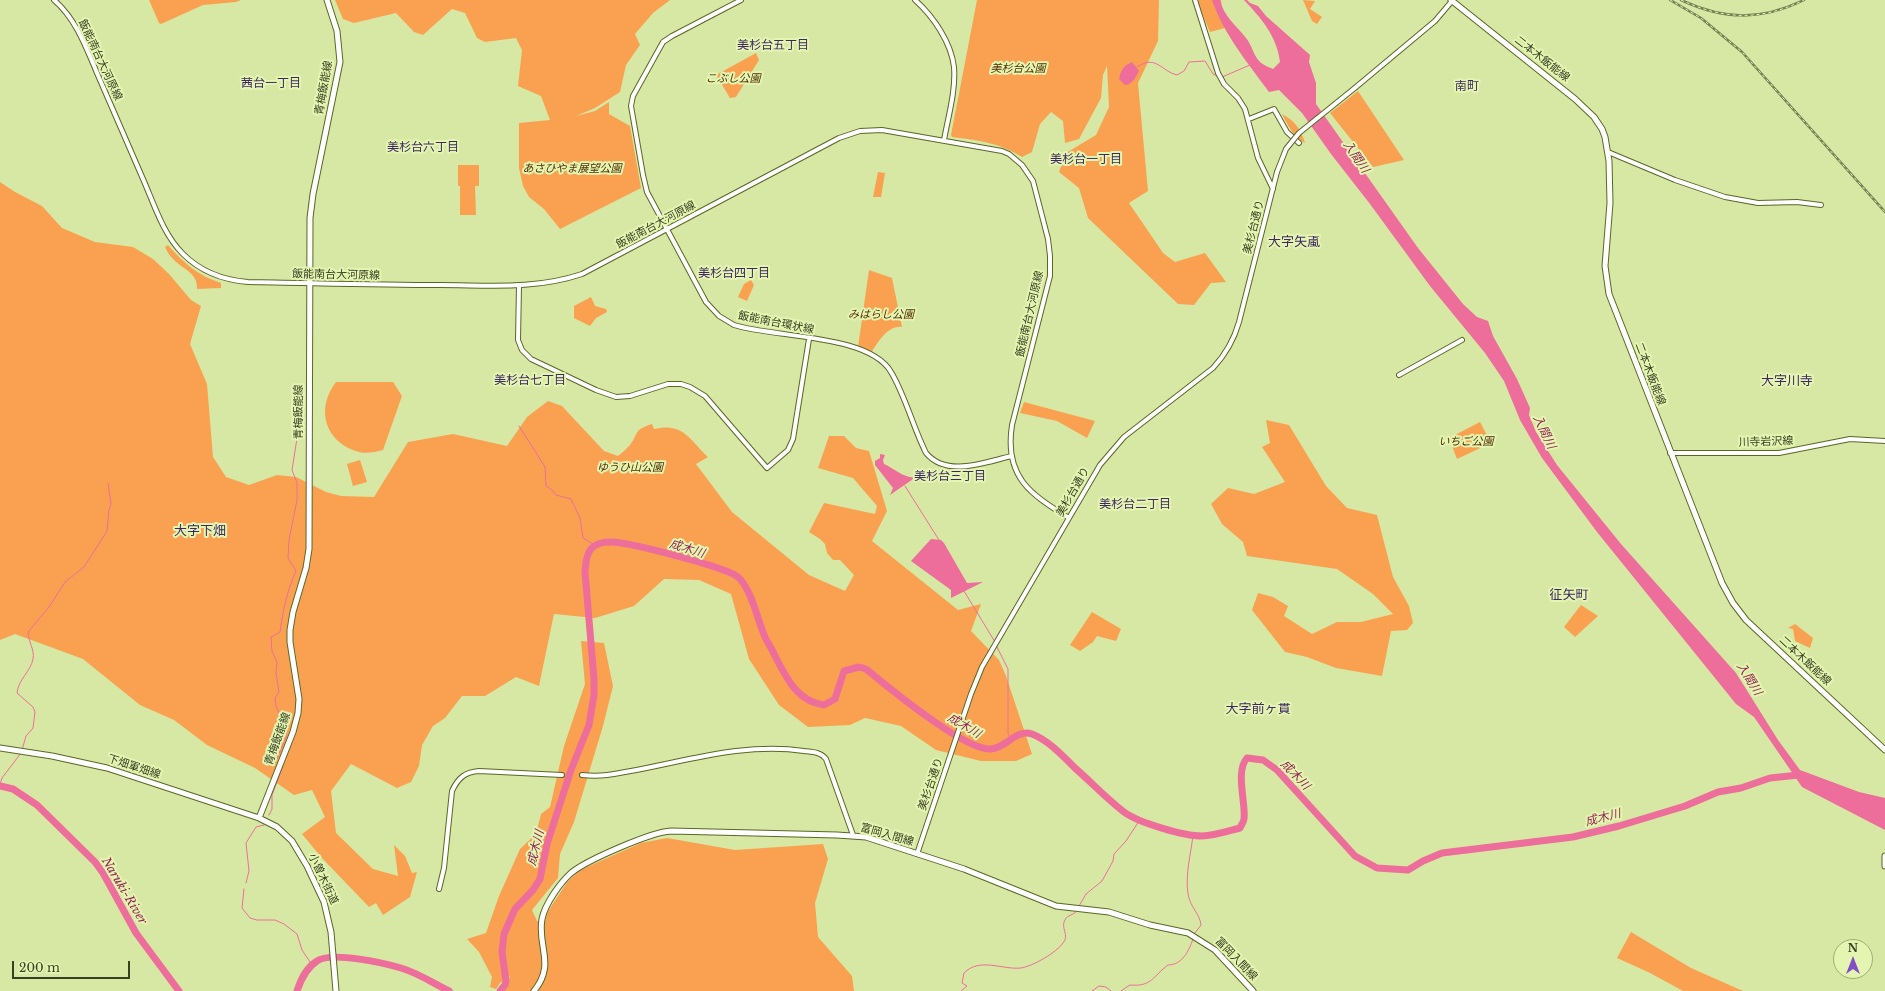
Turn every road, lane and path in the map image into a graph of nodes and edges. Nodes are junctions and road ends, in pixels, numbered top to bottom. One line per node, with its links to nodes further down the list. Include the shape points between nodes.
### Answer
1 (54, 0): 14 (street, 飯能南台大河原線, via 70,17 84,43 166,229 178,248 198,266 229,280)
2 (327, 0): 14 (main road, 青梅飯能線, via 337,31 340,62 311,209)
3 (741, 0): 13 (street, 飯能南台環状線, via 664,42 633,96 631,114 644,183)
4 (915, 0): 8 (street, via 935,23 952,54 954,69)
5 (1195, 0): 7 (street, via 1218,74 1242,105)
6 (1452, 0): 10 (main road, 二本木飯能線, via 1588,110 1602,129); 11 (street, 美杉台通り, bridge, via 1434,21 1295,137 1286,149)
7 (1249, 119): 9 (street, via 1274,109 1287,132); 11 (street, via 1258,158)
8 (944, 140): 13 (street, 飯能南台大河原線, via 882,130 850,133); 21 (street, 飯能南台大河原線, via 996,149 1015,158 1033,181 1048,239 1050,276 1012,425)
9 (1299, 143)
10 (1608, 152): 12 (street, via 1674,180 1725,197 1758,203 1797,202); 20 (main road, 二本木飯能線, via 1610,203 1605,266 1607,285)
11 (1273, 189): 22 (street, 美杉台通り, via 1240,322 1227,351 1213,368 1115,446 1100,465)
12 (1821, 205)
13 (667, 230): 15 (street, 飯能南台大河原線, via 582,274 547,284); 16 (street, 飯能南台環状線, via 706,302 719,316 741,328)
14 (309, 283): 15 (street, 飯能南台大河原線); 27 (main road, 青梅飯能線, via 309,549 290,630 299,699 298,713)
15 (519, 286): 16 (street, via 518,340 522,350 531,359 616,397 630,396 668,384 690,387 705,396 767,468 788,450 793,439)
16 (809, 339): 21 (street, 飯能南台環状線, via 852,345 880,358 892,372 926,453 936,462 956,467)
17 (1462, 340): 18 (street)
18 (1399, 375)
19 (1885, 441): 20 (street, 川寺岩沢線, via 1850,439 1779,453)
20 (1670, 453): 24 (main road, 二本木飯能線, via 1722,583 1736,608 1756,630)
21 (1012, 456): 22 (street, 飯能南台大河原線, via 1021,479 1029,490)
22 (1069, 518): 29 (street, 美杉台通り, via 990,652 976,681)
23 (0, 748): 27 (main road, 下畑軍畑線, via 107,768)
24 (1885, 750)
25 (562, 775): 32 (street, via 479,771 463,775 452,791 444,868)
26 (582, 775): 28 (street, via 606,776 758,749 782,748 818,753 824,756 828,764)
27 (259, 818): 33 (main road, 小曽木街道, via 277,827 297,848 324,902 328,912)
28 (852, 835): 29 (main road, 富岡入間線); 34 (main road, 富岡入間線, via 664,831 589,862 565,880 543,915 541,927 546,957 545,970)
29 (917, 854): 35 (main road, 富岡入間線, via 964,869 1056,906 1109,912 1193,935 1221,954)
30 (1885, 856): 31 (main road)
31 (1885, 866)
32 (439, 889)
33 (336, 991)
34 (534, 991)
35 (1253, 991)

